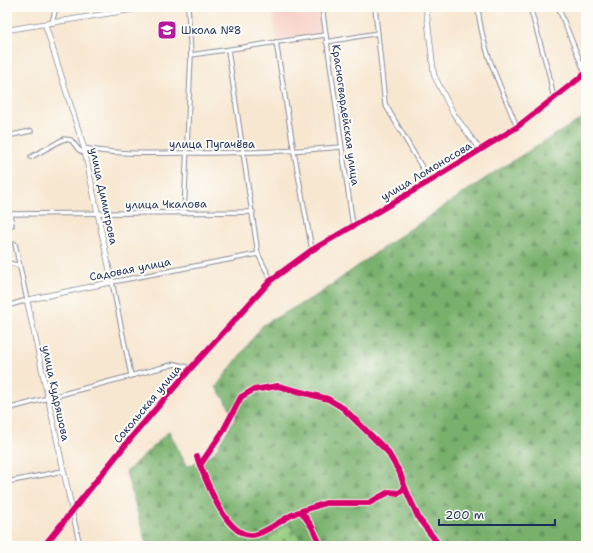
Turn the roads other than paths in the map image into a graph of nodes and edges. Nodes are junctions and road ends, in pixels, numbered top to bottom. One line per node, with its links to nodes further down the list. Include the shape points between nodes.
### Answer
1 (56, 7): 10 (street)
2 (148, 7): 10 (street)
3 (188, 7): 18 (street)
4 (322, 7): 14 (street, Красногвардейская улица)
5 (375, 7): 13 (street)
6 (426, 7): 26 (street, via 434,76 453,113)
7 (478, 7): 21 (street, via 488,54)
8 (530, 7): 20 (street)
9 (558, 7): 19 (street)
10 (52, 23): 11 (street)
11 (45, 24): 12 (street); 25 (street, улица Димитрова)
12 (7, 30)
13 (378, 33): 16 (street); 32 (street, via 385,104)
14 (325, 35): 15 (street); 16 (street, Красногвардейская улица)
15 (276, 42): 17 (street); 27 (street)
16 (326, 42): 24 (street, Красногвардейская улица)
17 (228, 50): 18 (street); 30 (street)
18 (191, 55): 28 (street)
19 (586, 73): 20 (street, улица Ломоносова)
20 (554, 100): 21 (street, улица Ломоносова)
21 (517, 127): 26 (street, улица Ломоносова)
22 (31, 131): 23 (street)
23 (7, 136)
24 (341, 147): 27 (street, улица Пугачёва); 38 (street, Красногвардейская улица)
25 (84, 148): 28 (street, улица Пугачёва, via 107,153); 29 (street, улица Димитрова)
26 (480, 150): 32 (street, улица Ломоносова)
27 (294, 152): 30 (street, улица Пугачёва); 40 (street)
28 (186, 153): 30 (street, улица Пугачёва); 34 (street)
29 (86, 154): 31 (street, via 72,140 64,139); 36 (street, улица Димитрова)
30 (244, 154): 33 (street)
31 (31, 157)
32 (430, 181): 38 (street, улица Ломоносова)
33 (253, 212): 34 (street, улица Чкалова); 41 (street)
34 (184, 213): 36 (street, улица Чкалова)
35 (9, 214): 36 (street, улица Чкалова); 37 (street)
36 (100, 214): 45 (street, улица Димитрова)
37 (12, 225)
38 (353, 226): 40 (street, улица Ломоносова)
39 (15, 244): 43 (street, улица Кудряшова)
40 (312, 250): 44 (street, улица Ломоносова)
41 (258, 254): 44 (street); 45 (street, Садовая улица)
42 (7, 263): 43 (street)
43 (18, 265): 46 (street, улица Кудряшова)
44 (271, 280): 48 (street, Сокольская улица)
45 (112, 282): 46 (street, Садовая улица); 49 (street, улица Димитрова)
46 (27, 300): 47 (street, Садовая улица); 50 (street, улица Кудряшова)
47 (7, 306)
48 (191, 368): 49 (street, via 175,364); 54 (street, Сокольская улица)
49 (131, 375): 50 (street)
50 (48, 397): 51 (street); 52 (street, улица Кудряшова)
51 (7, 409)
52 (64, 471): 53 (street); 54 (street, улица Кудряшова)
53 (7, 482)
54 (72, 510): 55 (street, Сокольская улица); 56 (street, улица Кудряшова)
55 (44, 546)
56 (80, 546)

